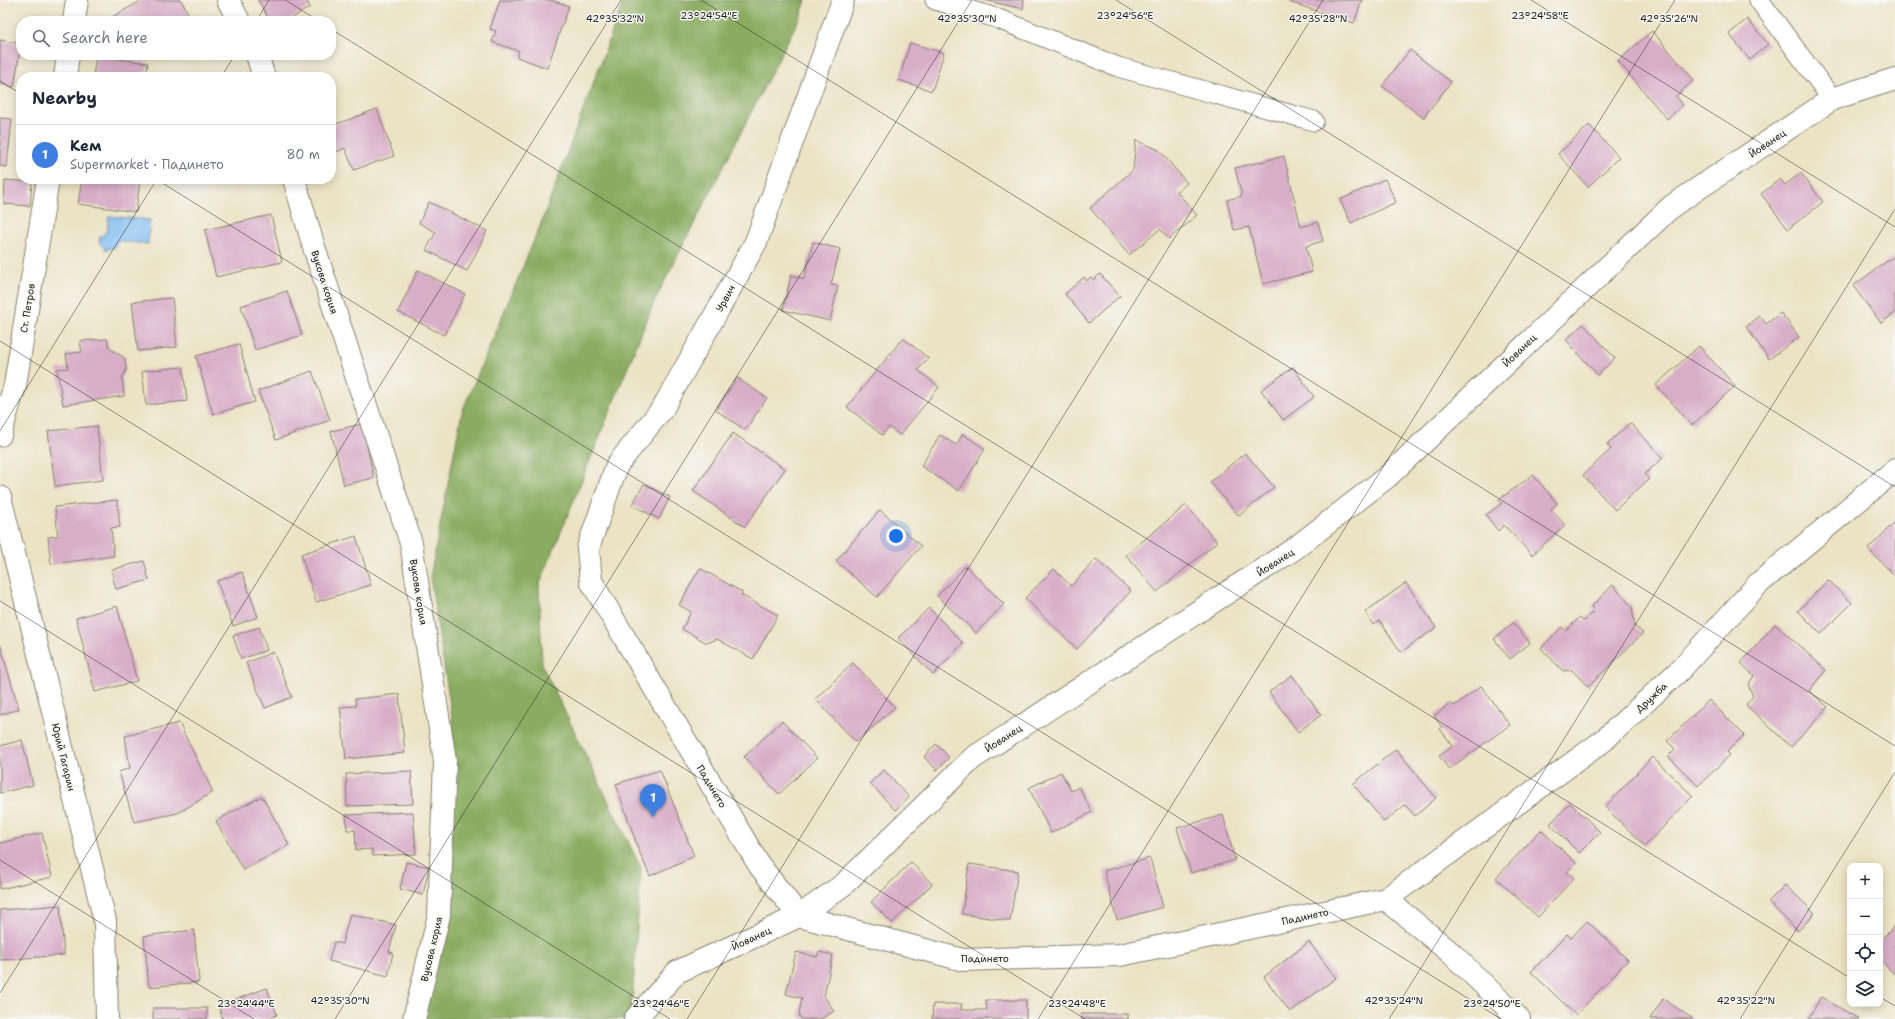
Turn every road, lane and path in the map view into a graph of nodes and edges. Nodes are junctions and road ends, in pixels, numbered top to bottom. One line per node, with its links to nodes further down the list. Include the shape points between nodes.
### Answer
1 (77, 0): 6 (street)
2 (228, 0): 7 (street)
3 (843, 0): 20 (street, Урвич, via 756,242 663,408 617,466 588,548)
4 (935, 0): 14 (lane, via 996,18 1118,67)
5 (1759, 0): 13 (lane)
6 (75, 16)
7 (236, 16)
8 (67, 60): 10 (street)
9 (259, 60): 11 (street)
10 (66, 72)
11 (262, 72)
12 (1895, 78): 13 (street, Йованец)
13 (1832, 99): 22 (street, Йованец, via 1672,206 1387,477 1294,549 973,758 843,886)
14 (1314, 121)
15 (47, 184): 17 (street, Ст. Петров, via 15,385)
16 (295, 184): 24 (street, Вукова кория, via 411,543 445,762 439,915)
17 (0, 435)
18 (1895, 470): 21 (street, Дружба, via 1758,584 1680,670 1603,741)
19 (0, 497): 23 (street, Юрий Гагарин, via 105,921)
20 (591, 581): 22 (street, Падинето, via 759,865)
21 (1386, 899): 22 (street, Падинето, via 1120,955 963,960); 26 (street, via 1451,953)
22 (799, 916): 25 (street, Йованец, via 677,972)
23 (107, 1019)
24 (414, 1019)
25 (635, 1019)
26 (1519, 1019)

